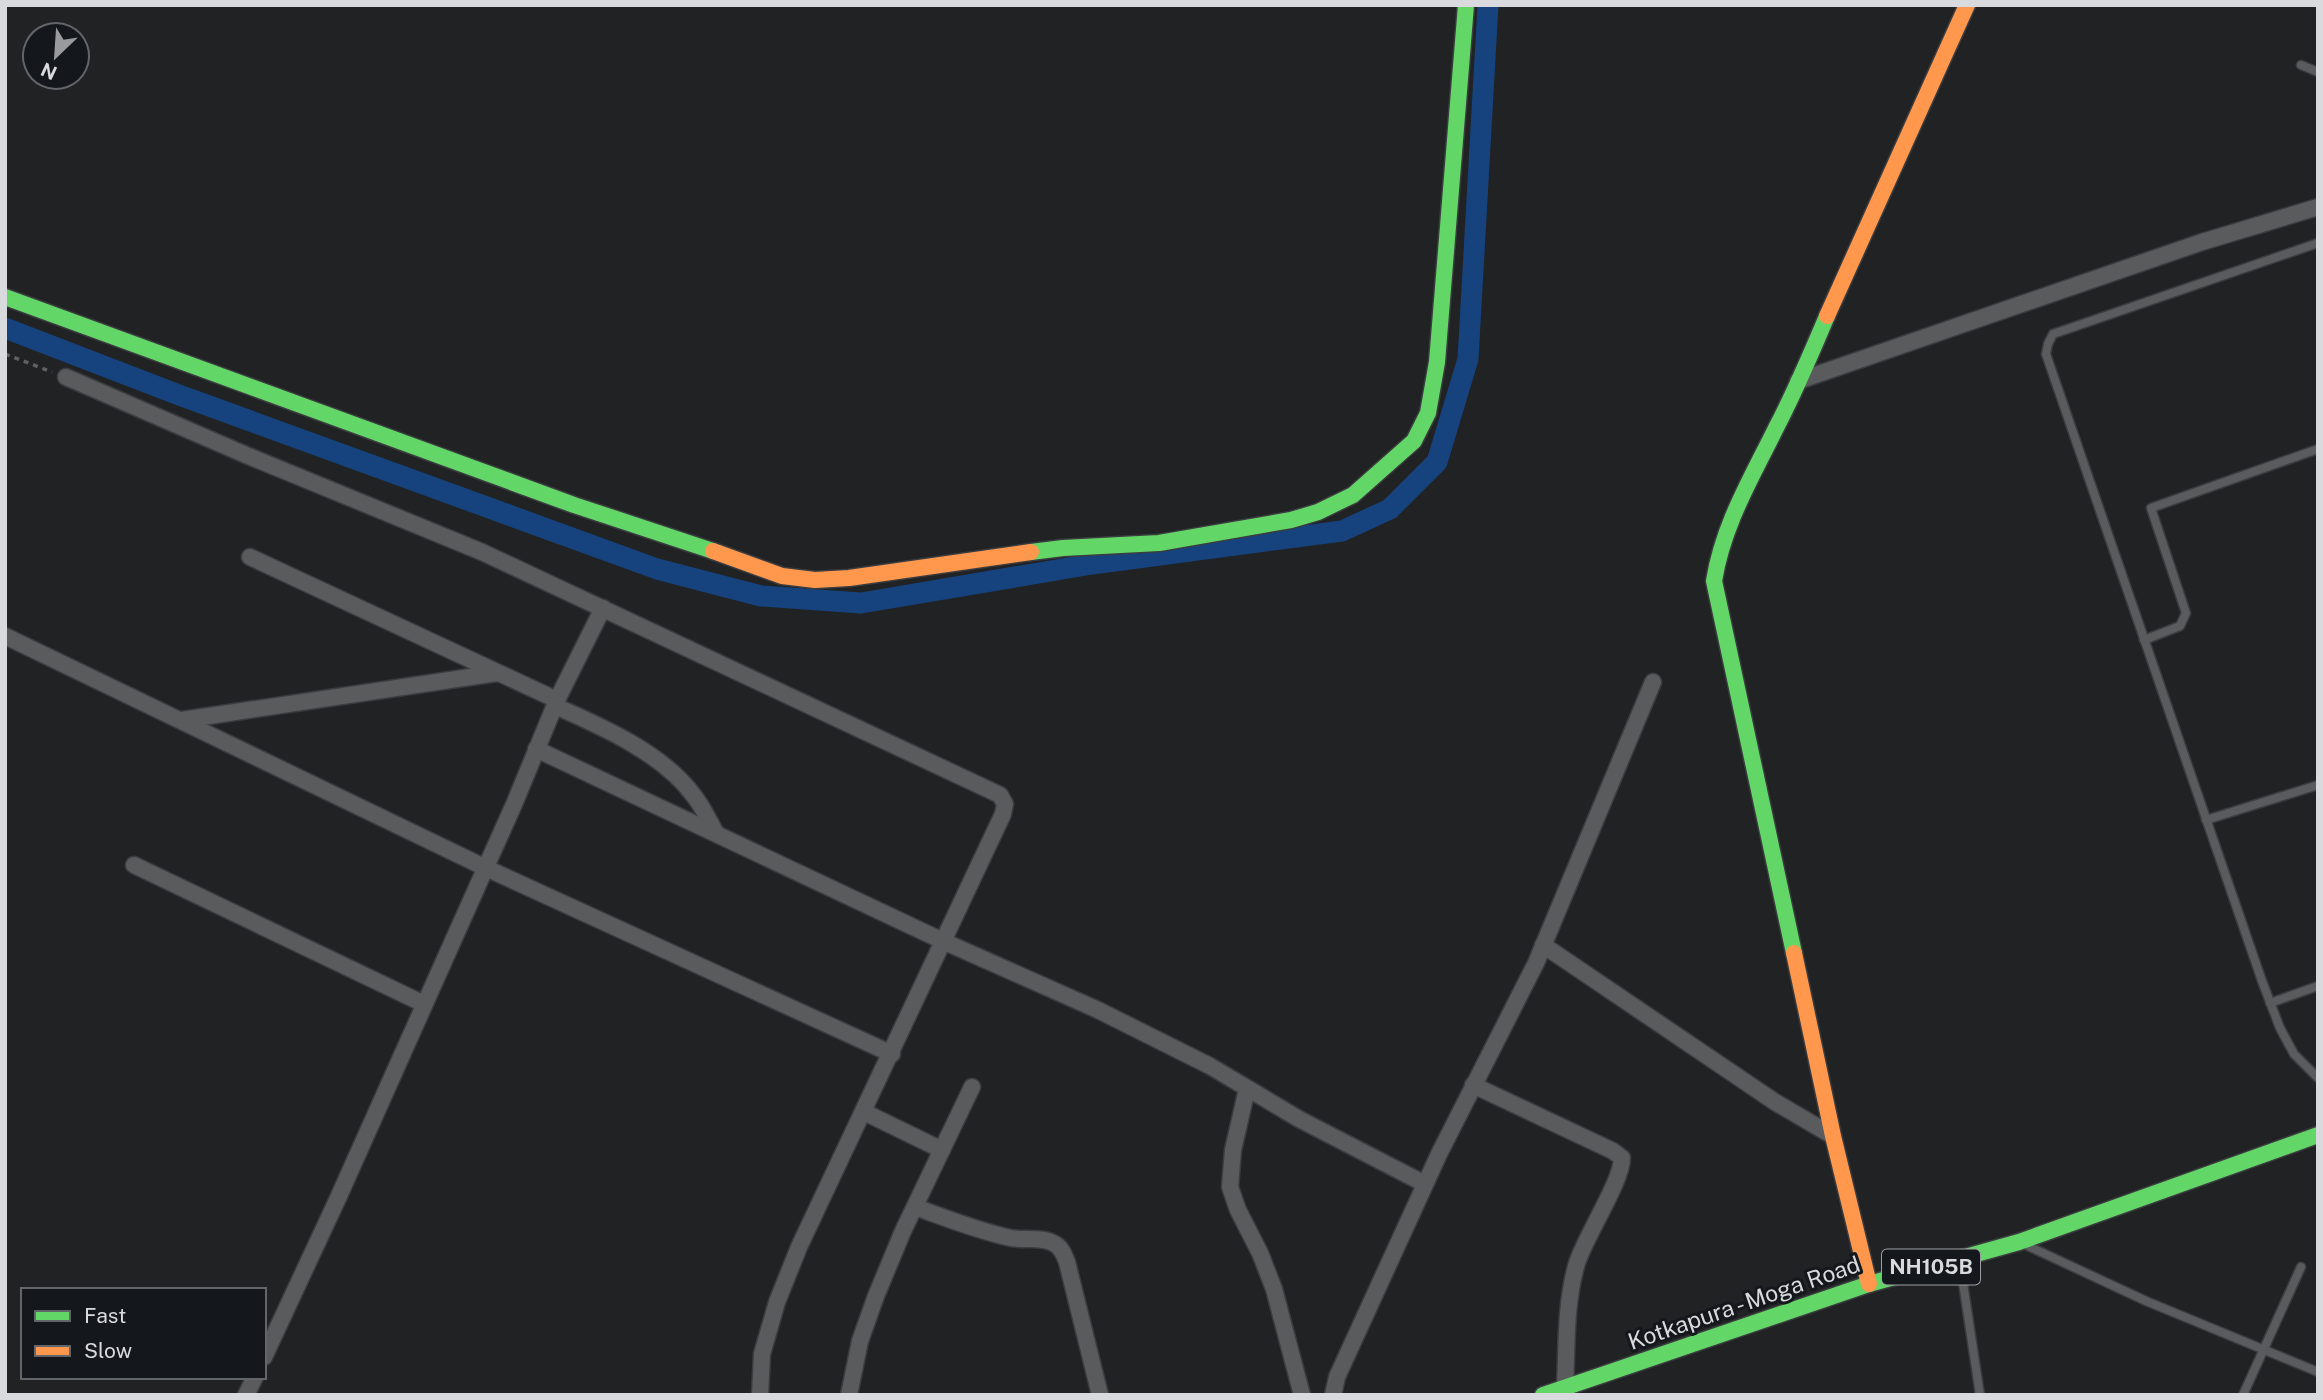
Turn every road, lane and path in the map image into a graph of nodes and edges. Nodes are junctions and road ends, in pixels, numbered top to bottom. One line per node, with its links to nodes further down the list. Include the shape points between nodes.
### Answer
1 (1466, 5): 7 (main road, via 1437,362 1428,413 1414,441 1353,495 1291,520 1159,542 1063,548 849,578 782,576)
2 (1967, 5): 10 (main road)
3 (2301, 65): 4 (lane)
4 (2318, 72)
5 (2318, 207): 10 (street)
6 (2318, 243): 15 (lane, via 2053,334 2048,344 2047,359)
7 (5, 297)
8 (5, 354): 9 (path)
9 (66, 377): 13 (street, via 482,552)
10 (1798, 380): 38 (main road, via 1724,534 1714,581)
11 (2318, 449): 15 (lane, via 2151,508 2186,613 2180,626)
12 (250, 557): 16 (street)
13 (603, 608): 18 (street); 26 (street, via 1000,795 1005,804 1003,814)
14 (5, 636): 19 (street)
15 (2144, 640): 22 (lane)
16 (496, 673): 18 (street); 19 (street)
17 (1653, 682): 27 (street)
18 (556, 703): 20 (street); 23 (street, via 625,739 662,766 694,795)
19 (182, 720): 25 (street)
20 (536, 749): 23 (street); 25 (street)
21 (2318, 785): 22 (lane)
22 (2206, 820): 29 (lane)
23 (717, 834): 26 (street)
24 (134, 865): 30 (street)
25 (486, 868): 30 (street); 31 (street)
26 (945, 942): 31 (street); 35 (street, via 1098,1010)
27 (1543, 945): 33 (street); 38 (street, via 1775,1102)
28 (2318, 986): 29 (lane)
29 (2270, 1003): 32 (lane, via 2294,1054)
30 (424, 1004): 47 (street)
31 (892, 1054): 36 (street)
32 (2318, 1078)
33 (1473, 1085): 40 (street); 50 (street, via 1622,1158 1578,1261 1569,1294)
34 (972, 1087): 39 (street)
35 (1247, 1089): 40 (street); 55 (street, via 1230,1187 1274,1289)
36 (864, 1112): 39 (street); 52 (street, via 777,1302 762,1354)
37 (2318, 1135): 42 (main road, Kotkapura - Moga Road / NH105B)
38 (1833, 1136): 45 (main road)
39 (942, 1150): 41 (street)
40 (1426, 1184): 56 (street, via 1337,1377)
41 (915, 1207): 53 (street, via 860,1341); 54 (street, via 992,1233 1044,1240 1062,1250)
42 (2019, 1242): 43 (main road, Kotkapura - Moga Road / NH105B); 46 (lane)
43 (1960, 1259): 45 (main road, Kotkapura - Moga Road / NH105B); 58 (lane)
44 (2301, 1267): 46 (lane)
45 (1869, 1284): 50 (main road, Kotkapura - Moga Road / NH105B)
46 (2263, 1349): 48 (lane); 59 (lane)
47 (266, 1353)
48 (2318, 1372)
49 (254, 1379): 51 (street)
50 (1565, 1387): 57 (main road, Kotkapura - Moga Road / NH105B)
51 (246, 1395)
52 (760, 1395)
53 (849, 1395)
54 (1100, 1395)
55 (1302, 1395)
56 (1333, 1395)
57 (1543, 1395)
58 (1980, 1395)
59 (2243, 1395)

